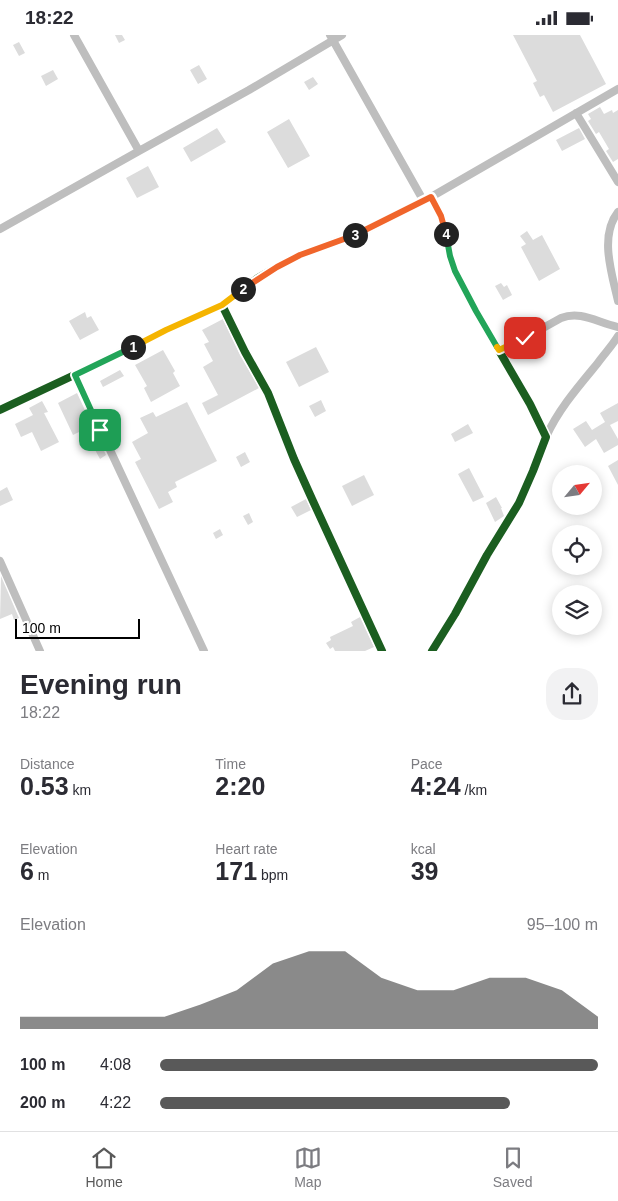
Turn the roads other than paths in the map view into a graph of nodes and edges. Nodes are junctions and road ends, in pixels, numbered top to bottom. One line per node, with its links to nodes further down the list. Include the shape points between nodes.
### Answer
1 (74, 35): 6 (street)
2 (342, 35): 3 (street)
3 (331, 38): 6 (street, via 249,90); 8 (street)
4 (618, 89): 5 (street)
5 (576, 113): 7 (street); 8 (street)
6 (139, 151): 10 (street)
7 (618, 182)
8 (427, 198): 15 (street, via 364,231 277,267); 18 (street, via 441,216 455,271)
9 (618, 212): 12 (street, via 611,223)
10 (0, 229)
11 (618, 244): 12 (street)
12 (609, 246): 13 (street)
13 (615, 275): 14 (street)
14 (618, 301)
15 (222, 305): 19 (street); 25 (street, via 268,393 304,483)
16 (618, 327): 18 (street, via 582,315 566,315)
17 (618, 336): 21 (street, via 558,414)
18 (499, 350): 21 (street)
19 (75, 375): 20 (street); 24 (street)
20 (0, 410)
21 (546, 437): 26 (street, via 518,503)
22 (0, 561): 23 (street)
23 (40, 651)
24 (204, 651)
25 (382, 651)
26 (432, 651)

